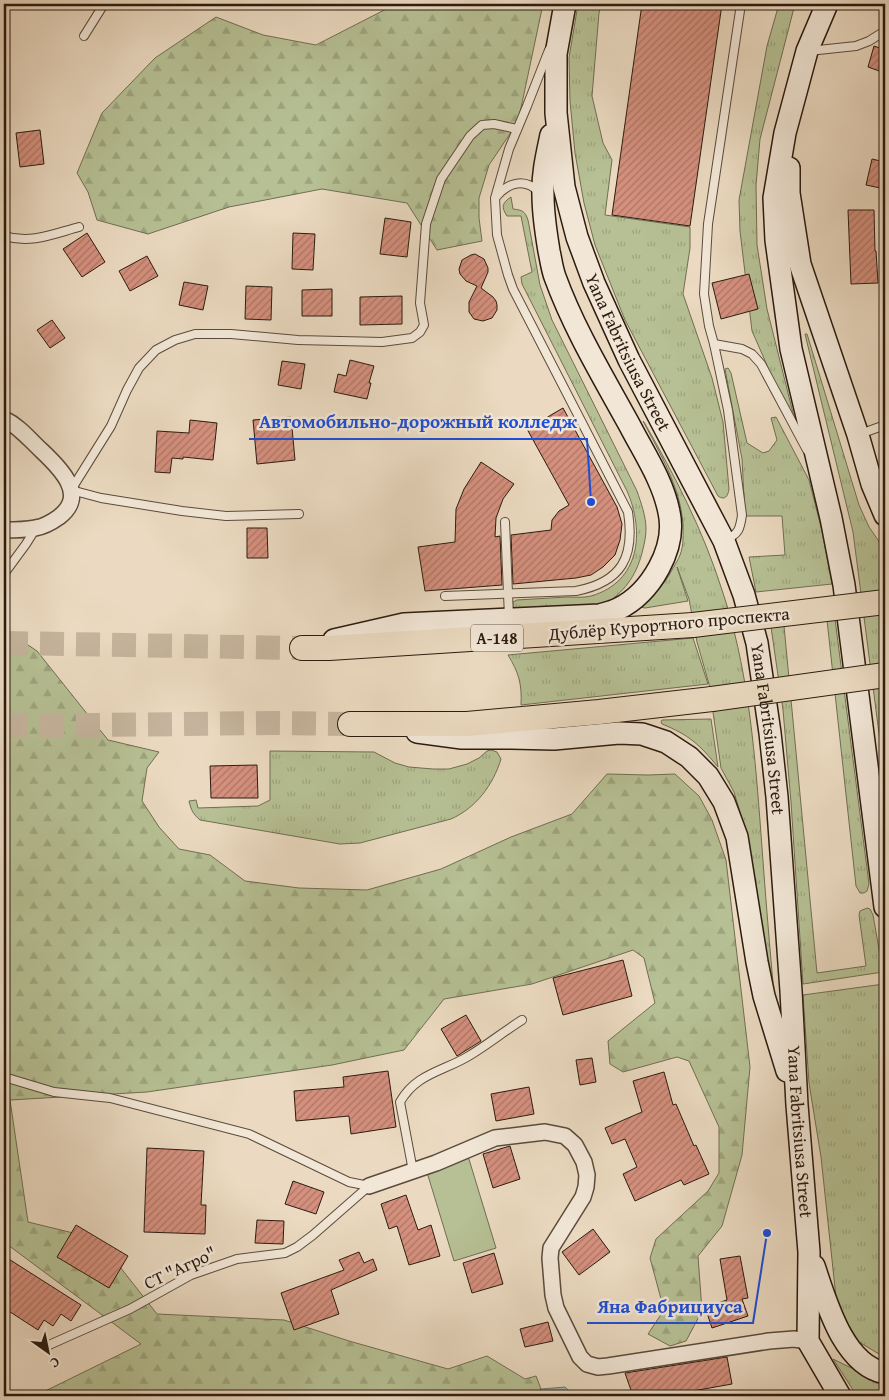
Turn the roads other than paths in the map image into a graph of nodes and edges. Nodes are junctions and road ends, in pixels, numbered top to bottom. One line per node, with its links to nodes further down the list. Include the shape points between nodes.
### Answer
1 (104, 4): 6 (lane)
2 (741, 4): 15 (lane, via 708,224 704,294)
3 (827, 4): 7 (main road)
4 (564, 8): 9 (main road, Yana Fabritsiusa Street / А-148, via 556,54); 10 (lane)
5 (885, 31): 7 (lane, via 856,46)
6 (84, 36)
7 (807, 51): 8 (main road)
8 (794, 99): 18 (main road, via 789,193 800,264); 19 (main road, via 774,198 776,240 791,349)
9 (556, 113): 11 (main road, А-148); 26 (main road, Yana Fabritsiusa Street / А-148, via 564,187 577,237 594,283 629,360)
10 (517, 129): 12 (lane); 20 (lane, via 482,125 470,136 441,180 426,224 420,303 424,324 420,332 412,338 382,342 231,334 195,334 175,340 156,350 139,368 111,426)
11 (542, 194): 12 (lane, via 532,185 511,184); 31 (main road, А-148, via 554,275 571,318 663,490 670,513 670,538 654,577 637,596 619,609 600,615)
12 (495, 198): 28 (lane, via 497,235 513,289 628,512 631,529 630,548 622,564 611,578 594,587 576,591)
13 (80, 227): 14 (lane, via 30,240)
14 (4, 236)
15 (714, 344): 19 (lane, via 742,349 761,364); 26 (lane, via 728,410 742,515 740,529)
16 (4, 419): 20 (street, via 54,462)
17 (885, 425): 18 (lane)
18 (858, 435): 22 (main road)
19 (823, 480): 35 (main road, via 844,585)
20 (71, 490): 21 (lane, via 101,498 226,516); 24 (street, via 71,501 65,512)
21 (299, 514)
22 (885, 515)
23 (505, 522): 28 (lane)
24 (36, 528): 25 (street); 27 (lane)
25 (4, 530)
26 (724, 541): 38 (main road, Yana Fabritsiusa Street / А-148, via 757,643 770,733 791,991)
27 (4, 574)
28 (508, 593): 29 (lane); 31 (lane)
29 (445, 596)
30 (885, 602): 32 (main road, Дублёр Курортного проспекта / А-148, bridge, via 693,625)
31 (509, 620): 32 (main road, А-148, via 404,624)
32 (302, 648)
33 (885, 675): 34 (main road, А-148, bridge, via 600,712 467,724)
34 (350, 724): 38 (main road, А-148, via 462,738 554,739 642,734 666,742 689,757 708,776 724,802 737,837 764,996)
35 (885, 907)
36 (522, 1020): 39 (lane, via 467,1057 418,1080 406,1092 400,1102)
37 (4, 1077): 40 (lane, via 54,1092 110,1098 249,1134 349,1182)
38 (796, 1105): 41 (main road, Yana Fabritsiusa Street / А-148)
39 (412, 1171): 40 (street); 42 (street, via 495,1138 545,1132 565,1136 575,1145 584,1162 586,1187 551,1248 550,1258 556,1308 580,1357 587,1364 608,1366 769,1340)
40 (369, 1186): 43 (lane, СТ "Агро", via 313,1235 285,1253 237,1259 191,1275 130,1310)
41 (808, 1252): 42 (main road, Yana Fabritsiusa Street / А-148); 44 (main road, А-148, via 841,1336 866,1364)
42 (808, 1341): 45 (main road)
43 (49, 1345)
44 (885, 1373)
45 (840, 1396)

